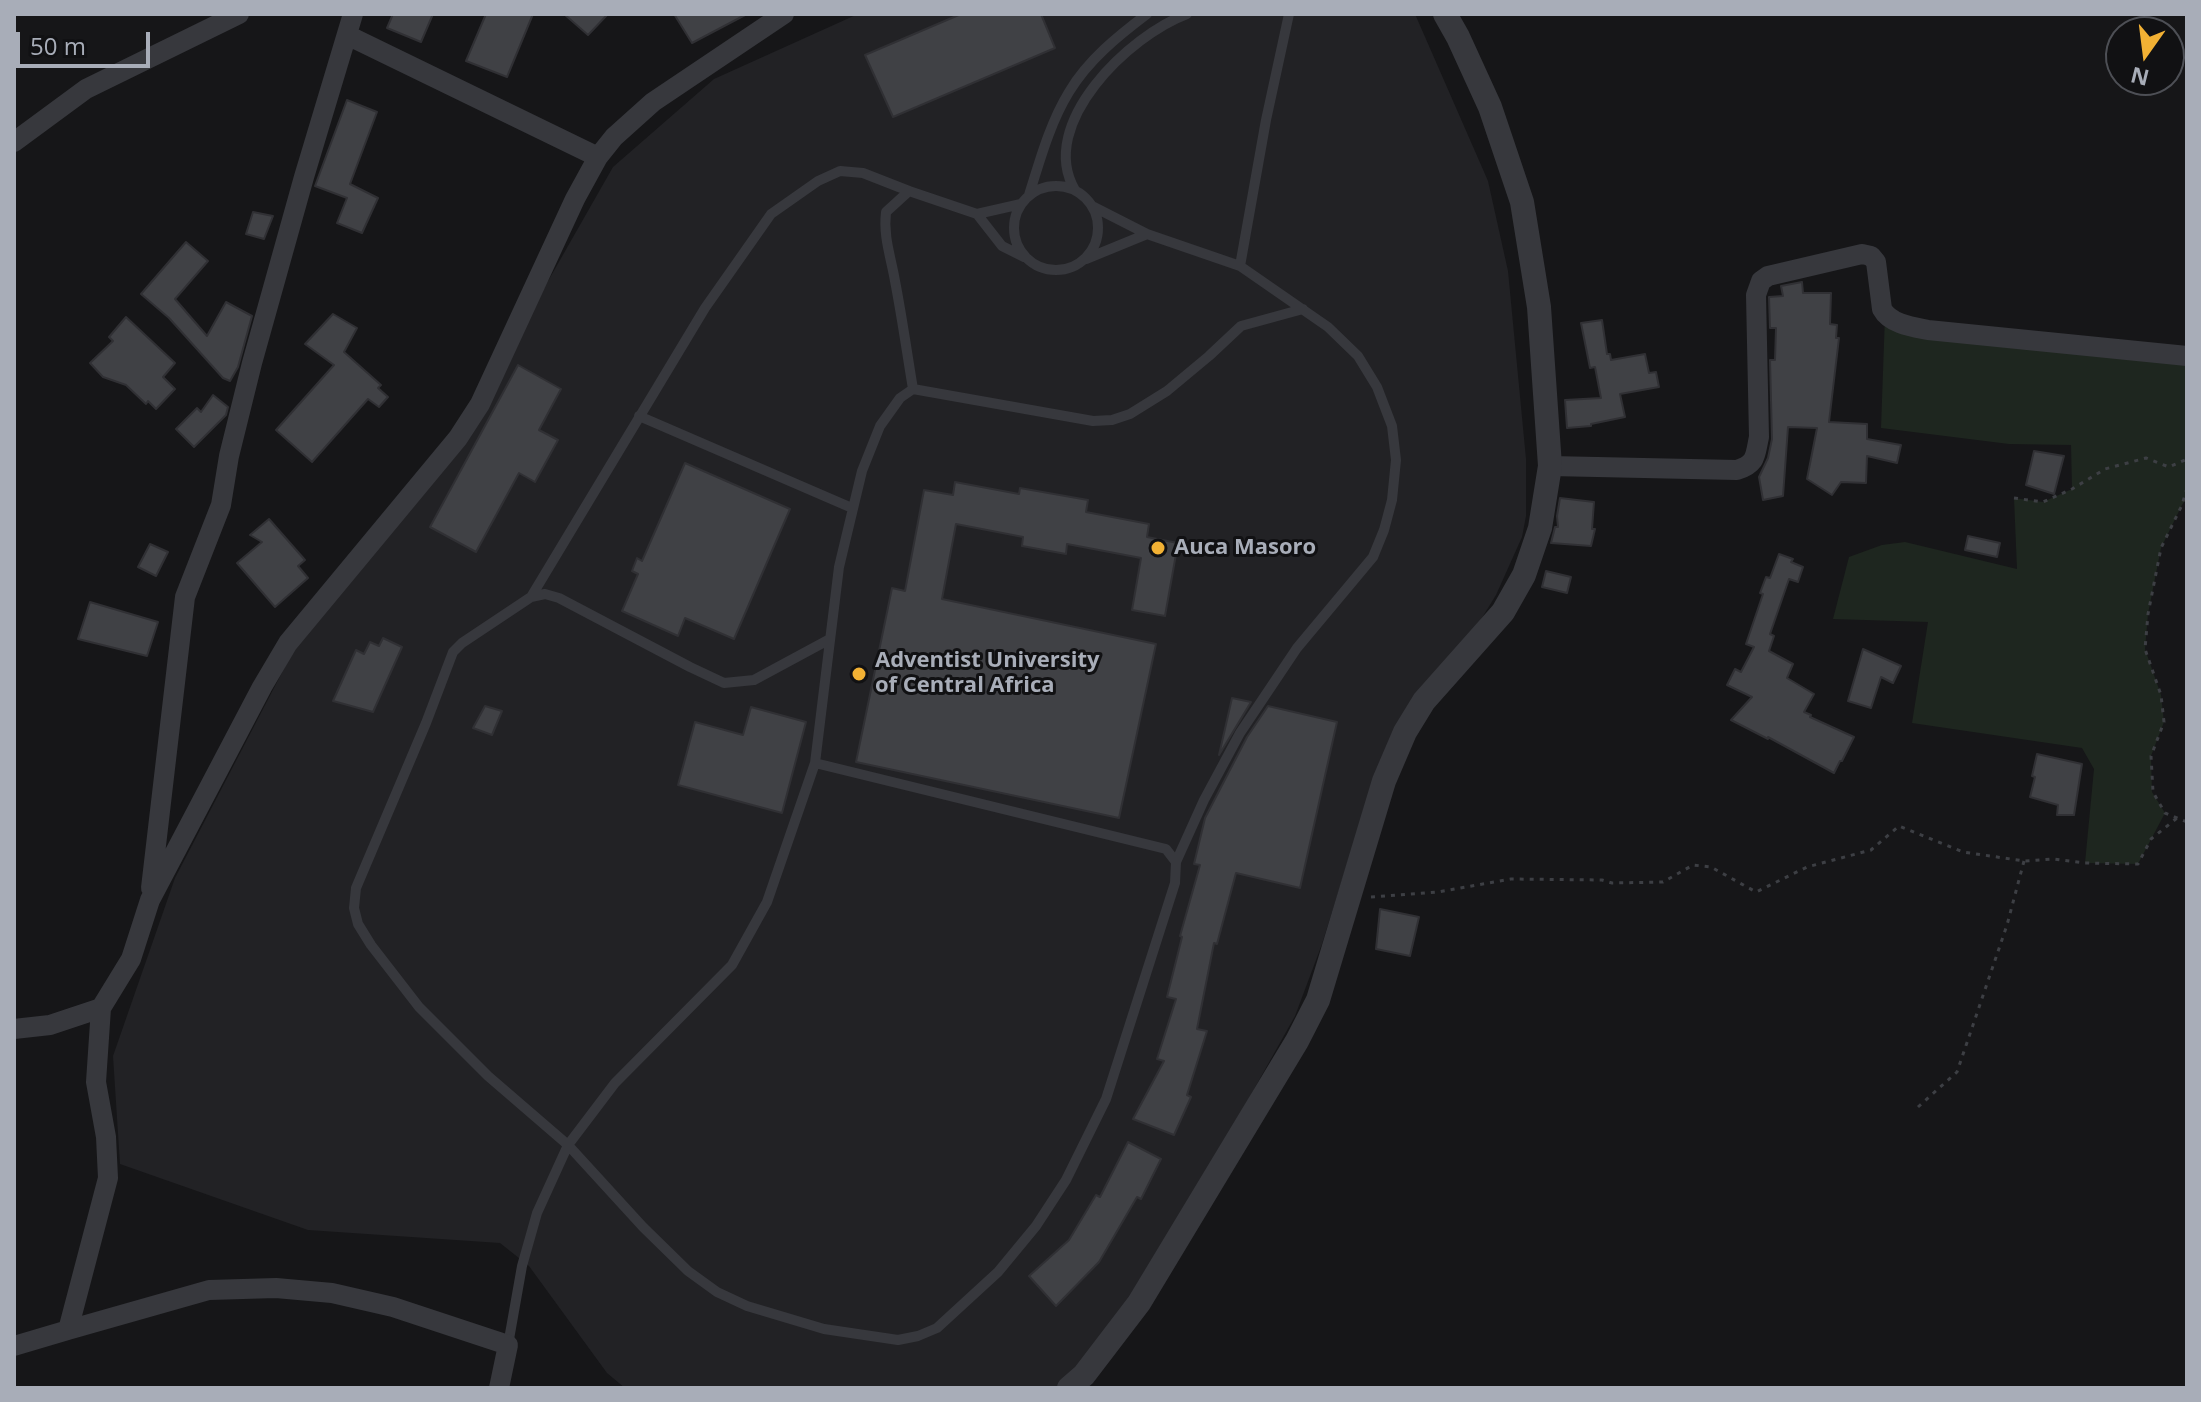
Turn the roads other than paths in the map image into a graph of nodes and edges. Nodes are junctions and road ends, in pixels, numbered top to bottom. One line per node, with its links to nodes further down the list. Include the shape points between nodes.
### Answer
1 (239, 14): 9 (street, via 86,89)
2 (353, 14): 8 (street)
3 (784, 14): 10 (street, via 653,102)
4 (1147, 14): 13 (lane, via 1092,61 1069,92)
5 (1187, 14): 11 (lane, via 1168,21 1132,48 1083,101 1064,149)
6 (1289, 14): 20 (lane)
7 (1445, 14): 25 (street, via 1490,107 1522,202 1539,307)
8 (347, 35): 10 (street); 31 (street, via 252,363 221,505 185,597)
9 (14, 142)
10 (598, 157): 31 (street, via 480,404 458,438 288,643)
11 (1075, 190): 13 (lane, via 1051,186); 15 (lane)
12 (909, 191): 16 (lane); 23 (lane, via 886,212 884,228); 24 (lane, via 863,173 840,171 771,214)
13 (1029, 195): 14 (lane)
14 (1021, 204): 16 (lane); 18 (lane, via 1015,239)
15 (1092, 206): 17 (lane); 19 (lane, via 1098,229)
16 (977, 214): 18 (lane, via 1002,246)
17 (1147, 234): 19 (lane); 20 (lane)
18 (1028, 259): 19 (lane, via 1050,269 1073,267)
19 (1083, 260)
20 (1240, 266): 21 (lane)
21 (1303, 309): 23 (lane, via 1241,326 1167,391 1112,420); 30 (lane, via 1358,356 1377,387 1392,426 1392,500 1373,557 1297,648 1240,733)
22 (2187, 356): 25 (street, via 1907,326 1885,315 1876,262 1862,254 1761,281 1756,295 1759,437 1748,467)
23 (913, 389): 26 (lane, via 880,426)
24 (639, 416): 26 (lane); 27 (lane)
25 (1550, 466): 39 (street, via 1540,528 1524,575 1503,612 1424,701 1405,732 1384,781 1318,1000 1297,1041 1139,1303)
26 (852, 508): 28 (lane)
27 (531, 597): 28 (lane, via 559,598 724,683 754,680); 34 (lane, via 453,652 356,888 354,908 371,945 419,1007)
28 (830, 639): 29 (lane)
29 (815, 763): 30 (lane, via 1166,849); 34 (lane, via 767,902 732,965 615,1083)
30 (1176, 862): 34 (lane, via 1175,883 1106,1099 1066,1180 998,1272 937,1328 898,1340 824,1329 717,1292 643,1227)
31 (150, 900): 32 (street, via 131,959)
32 (101, 1008): 33 (street, via 50,1025); 35 (street, via 96,1082 108,1178)
33 (14, 1029)
34 (568, 1145): 36 (lane, via 537,1213)
35 (68, 1330): 36 (street, via 209,1290 276,1288 377,1304); 37 (street)
36 (508, 1345): 38 (street)
37 (14, 1346)
38 (499, 1388)
39 (1069, 1388)

